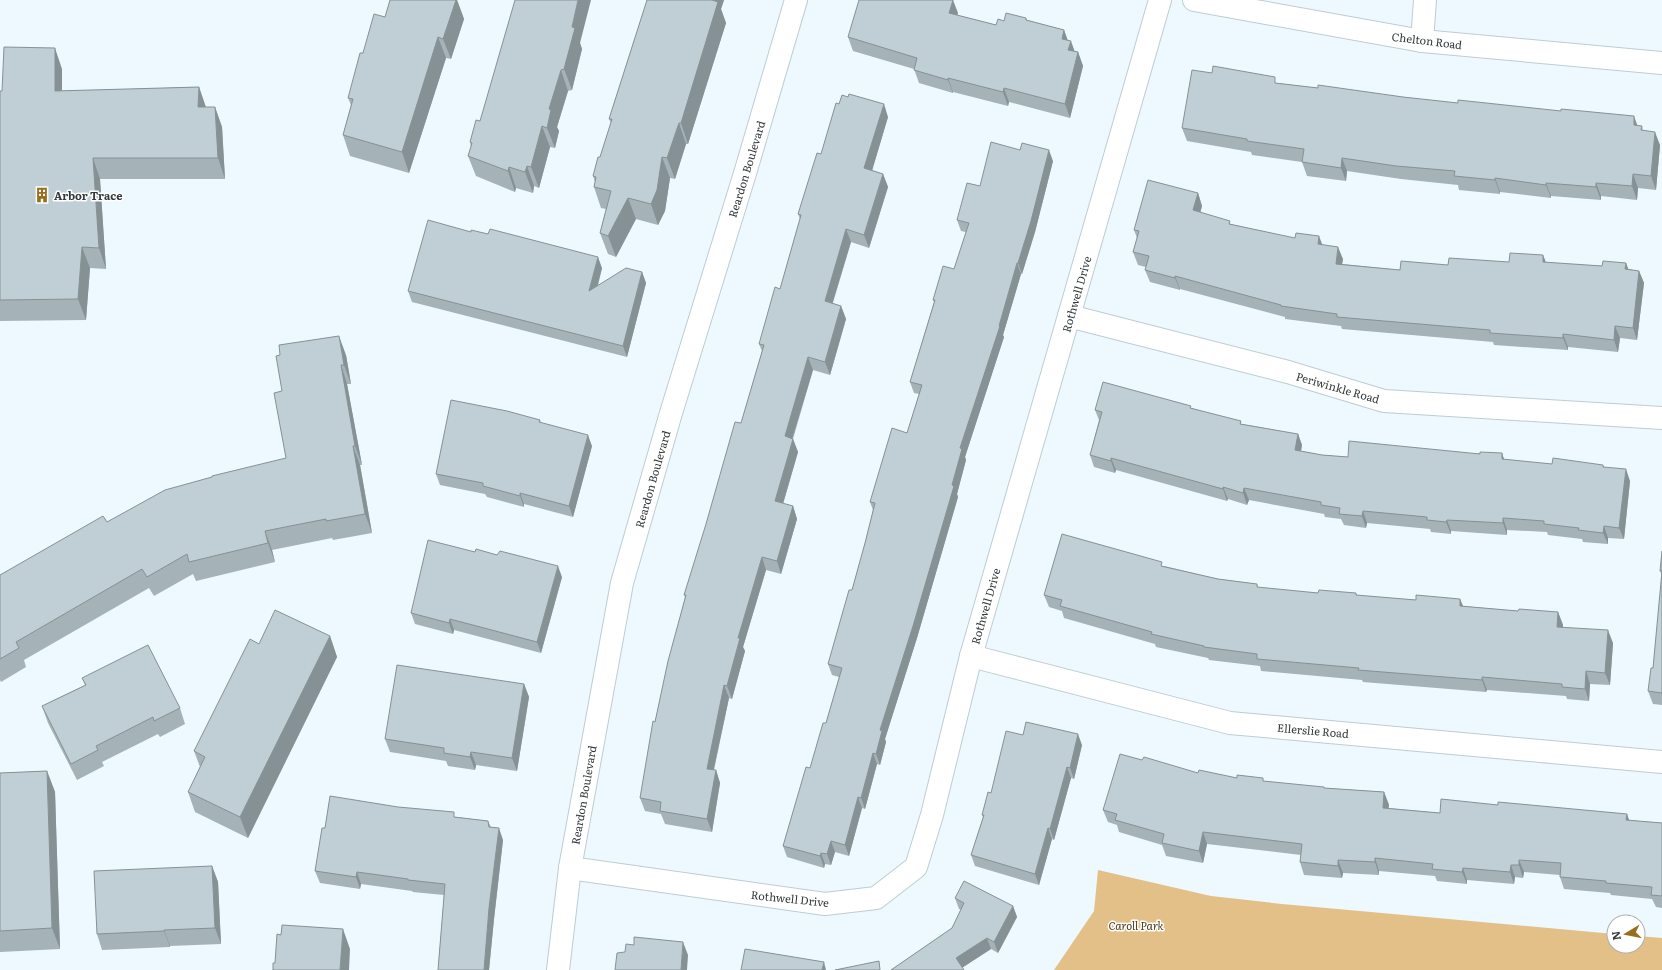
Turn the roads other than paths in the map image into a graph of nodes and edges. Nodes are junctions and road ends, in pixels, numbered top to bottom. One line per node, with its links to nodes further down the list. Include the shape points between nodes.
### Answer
1 (796, 0): 11 (street, Reardon Boulevard, via 622,583)
2 (1160, 0): 7 (street, Rothwell Drive)
3 (1194, 0): 5 (street, Chelton Road)
4 (1425, 0): 5 (street)
5 (1422, 41): 6 (street, Chelton Road)
6 (1662, 63)
7 (1069, 316): 8 (street, Periwinkle Road, via 1288,372 1384,401); 9 (street, Rothwell Drive)
8 (1662, 418)
9 (971, 656): 10 (street, Ellerslie Road, via 1230,723); 11 (street, Rothwell Drive, via 932,814 916,867 876,898 825,904)
10 (1662, 762)
11 (570, 868): 12 (street, Reardon Boulevard)
12 (558, 970)

